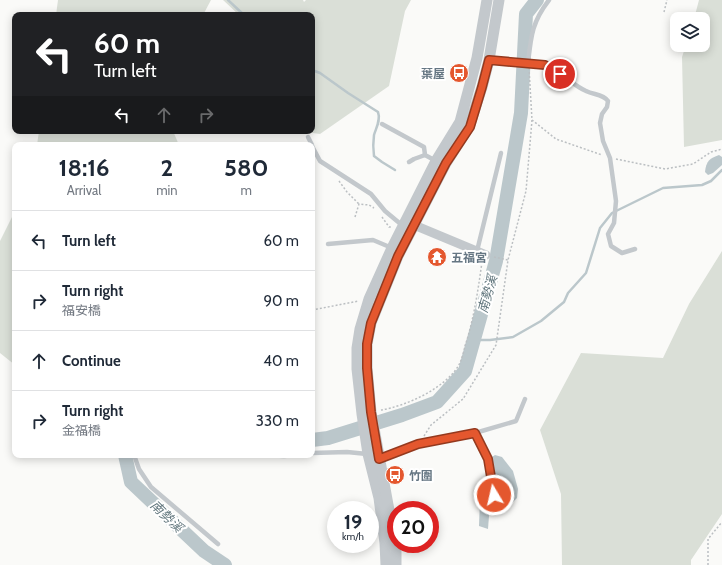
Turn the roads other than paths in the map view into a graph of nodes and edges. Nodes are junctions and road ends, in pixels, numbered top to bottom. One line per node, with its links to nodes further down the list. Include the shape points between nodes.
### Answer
1 (487, 0): 4 (street)
2 (499, 0): 5 (street)
3 (549, 0): 6 (lane, via 540,12 532,33)
4 (477, 58): 5 (street); 14 (street, via 460,122)
5 (491, 61): 6 (lane); 14 (street, via 470,127)
6 (528, 63): 18 (lane, via 545,65 575,86 608,101 600,124 610,158 616,201 614,223 608,234 611,246 622,253)
7 (382, 124): 12 (lane, via 424,147)
8 (308, 137): 9 (lane)
9 (310, 142)
10 (315, 151): 15 (lane, via 320,161 371,194 385,211)
11 (501, 153): 19 (lane)
12 (425, 155): 13 (lane); 14 (lane)
13 (409, 162)
14 (441, 162): 15 (street)
15 (409, 226): 17 (street); 19 (street); 20 (street, via 398,256)
16 (328, 244): 17 (lane, via 373,240)
17 (392, 248): 20 (street)
18 (635, 249)
19 (482, 253)
20 (374, 301): 23 (street, via 360,329 357,348 357,369 368,414)
21 (525, 399): 22 (lane, via 516,421)
22 (475, 433): 26 (lane, via 418,444); 27 (lane, via 488,459)
23 (370, 447): 24 (lane, via 347,452); 26 (street); 29 (street)
24 (315, 453)
25 (135, 458): 28 (lane, via 151,487)
26 (379, 459): 30 (street, via 393,532)
27 (494, 495)
28 (218, 544)
29 (386, 565)
30 (396, 565)

